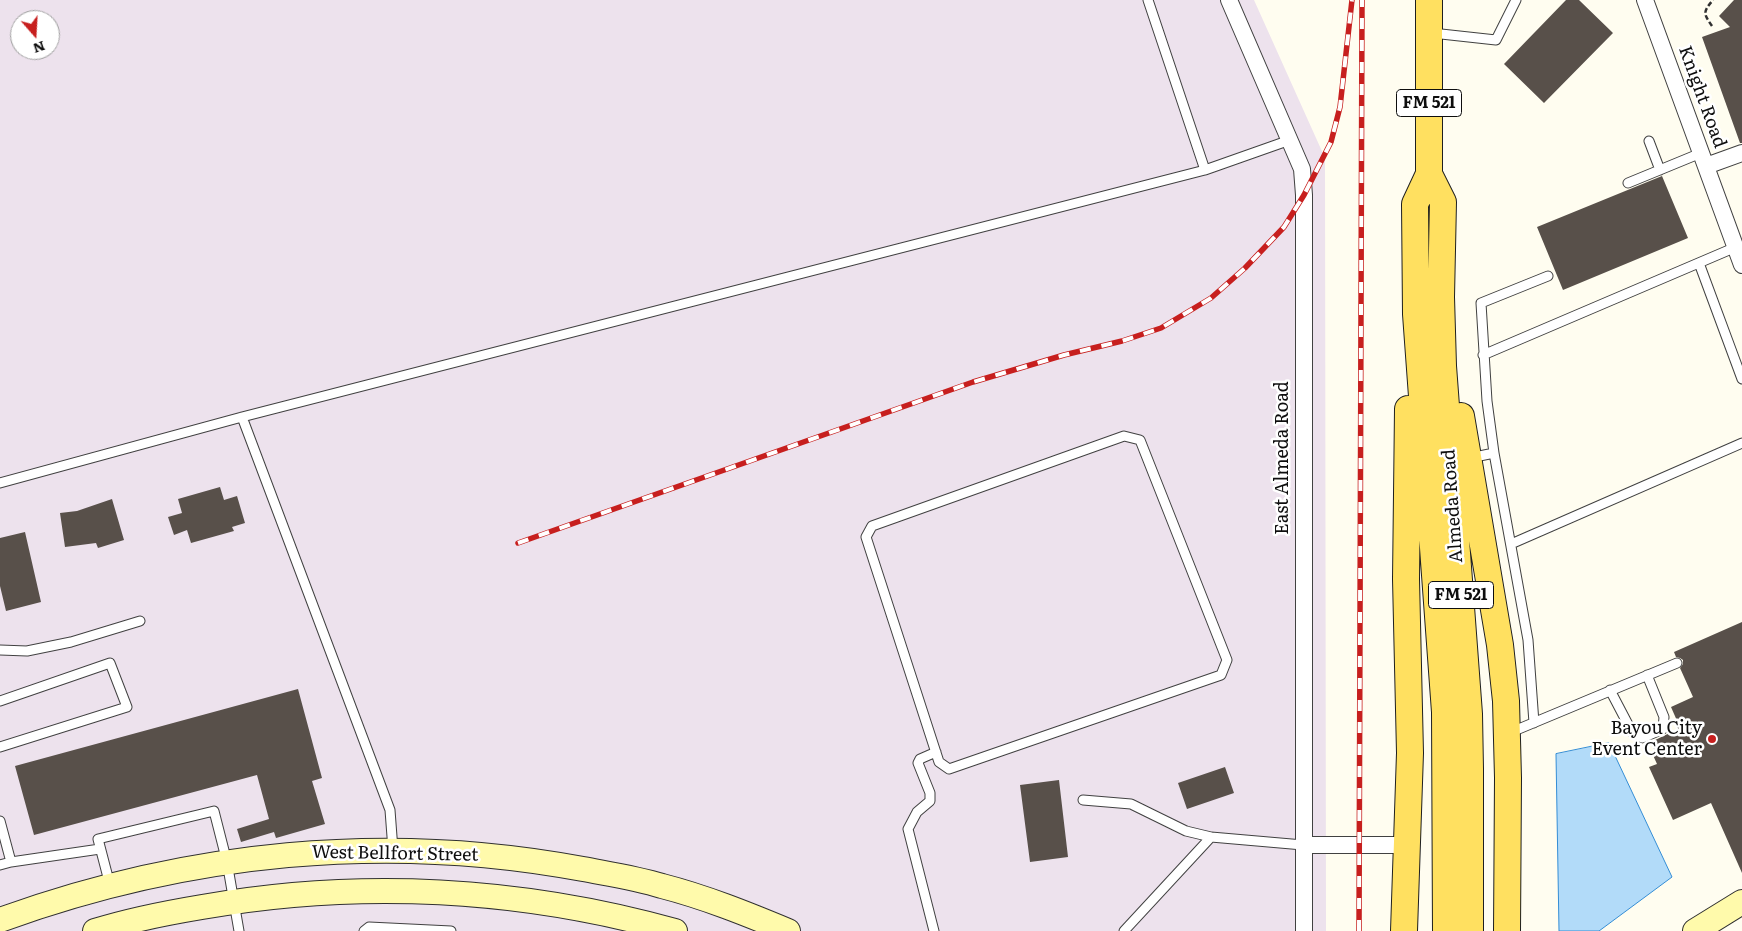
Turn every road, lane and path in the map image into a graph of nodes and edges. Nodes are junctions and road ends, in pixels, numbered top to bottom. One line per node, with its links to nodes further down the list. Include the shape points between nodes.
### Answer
1 (1148, 0): 13 (lane)
2 (1229, 0): 9 (street, East Almeda Road)
3 (1429, 0): 8 (main road, Almeda Road / FM 521)
4 (1516, 0): 8 (lane, via 1496,40)
5 (1645, 0): 12 (street, Knight Road)
6 (1713, 0): 7 (path, via 1705,16)
7 (1712, 26)
8 (1429, 32): 15 (main road, Almeda Road / FM 521)
9 (1290, 140): 13 (lane); 44 (street, East Almeda Road, via 1302,169 1304,195)
10 (1649, 141): 14 (lane)
11 (1742, 153): 12 (street)
12 (1704, 159): 14 (lane); 17 (street, Knight Road)
13 (1204, 170): 25 (lane)
14 (1660, 170): 16 (lane)
15 (1429, 174): 21 (main road, Almeda Road / FM 521, via 1443,202); 22 (main road, Almeda Road / FM 521, via 1415,204)
16 (1628, 182)
17 (1736, 248): 18 (lane); 19 (street, Knight Road)
18 (1700, 263): 23 (lane); 24 (lane)
19 (1742, 265)
20 (1548, 276): 23 (lane, via 1481,303)
21 (1441, 297): 28 (main road); 54 (main road, Almeda Road / FM 521, via 1443,366 1469,714 1470,768)
22 (1416, 314): 45 (main road, via 1408,406 1406,579 1410,753); 54 (main road, Almeda Road / FM 521)
23 (1483, 355): 27 (lane)
24 (1742, 379)
25 (242, 417): 29 (lane); 47 (lane, via 390,810)
26 (1742, 443): 30 (lane)
27 (1494, 453): 28 (lane); 30 (lane)
28 (1469, 458): 38 (main road, via 1500,645)
29 (0, 483)
30 (1511, 544): 37 (lane, via 1528,640)
31 (140, 621): 32 (lane, via 28,651)
32 (0, 650)
33 (1677, 663): 34 (lane)
34 (1647, 675): 35 (lane); 35 (lane, via 1664,717 1663,729 1651,735 1642,738 1632,732)
35 (1610, 690): 37 (lane)
36 (0, 701): 39 (lane, via 110,663 127,707)
37 (1534, 723): 38 (lane)
38 (1507, 734): 70 (main road)
39 (0, 747)
40 (936, 752): 40 (lane, via 866,537 872,526 1124,436 1140,440 1227,660 1221,675 949,769 939,762); 64 (lane, via 918,763 930,801 917,812 908,830)
41 (1083, 800): 43 (lane, via 1132,804 1186,830)
42 (0, 821): 49 (lane)
43 (1211, 837): 44 (lane); 65 (lane)
44 (1303, 845): 45 (street); 66 (street, East Almeda Road)
45 (1406, 845): 67 (main road)
46 (100, 849): 49 (lane); 50 (lane, via 98,838 214,811); 52 (lane)
47 (393, 850): 48 (main road, West Bellfort Street); 63 (main road, West Bellfort Street, via 509,857 620,876 698,897)
48 (366, 851): 50 (main road, West Bellfort Street, via 307,853); 53 (main road)
49 (11, 862): 51 (lane)
50 (228, 862): 52 (main road, West Bellfort Street); 55 (lane)
51 (0, 865)
52 (110, 886): 57 (main road, West Bellfort Street, via 61,898)
53 (366, 890): 55 (main road, West Bellfort Street); 62 (main road, West Bellfort Street, via 446,892 537,901 601,912)
54 (1458, 894): 68 (main road, Almeda Road / FM 521); 69 (main road, Almeda Road / FM 521)
55 (235, 901): 58 (main road, West Bellfort Street); 59 (lane)
56 (1742, 902): 71 (main road)
57 (0, 920)
58 (95, 931)
59 (239, 931)
60 (364, 931): 61 (lane, via 369,927)
61 (451, 931)
62 (676, 931)
63 (788, 931)
64 (934, 931)
65 (1124, 931)
66 (1304, 931)
67 (1404, 931)
68 (1446, 931)
69 (1470, 931)
70 (1507, 931)
71 (1694, 931)

